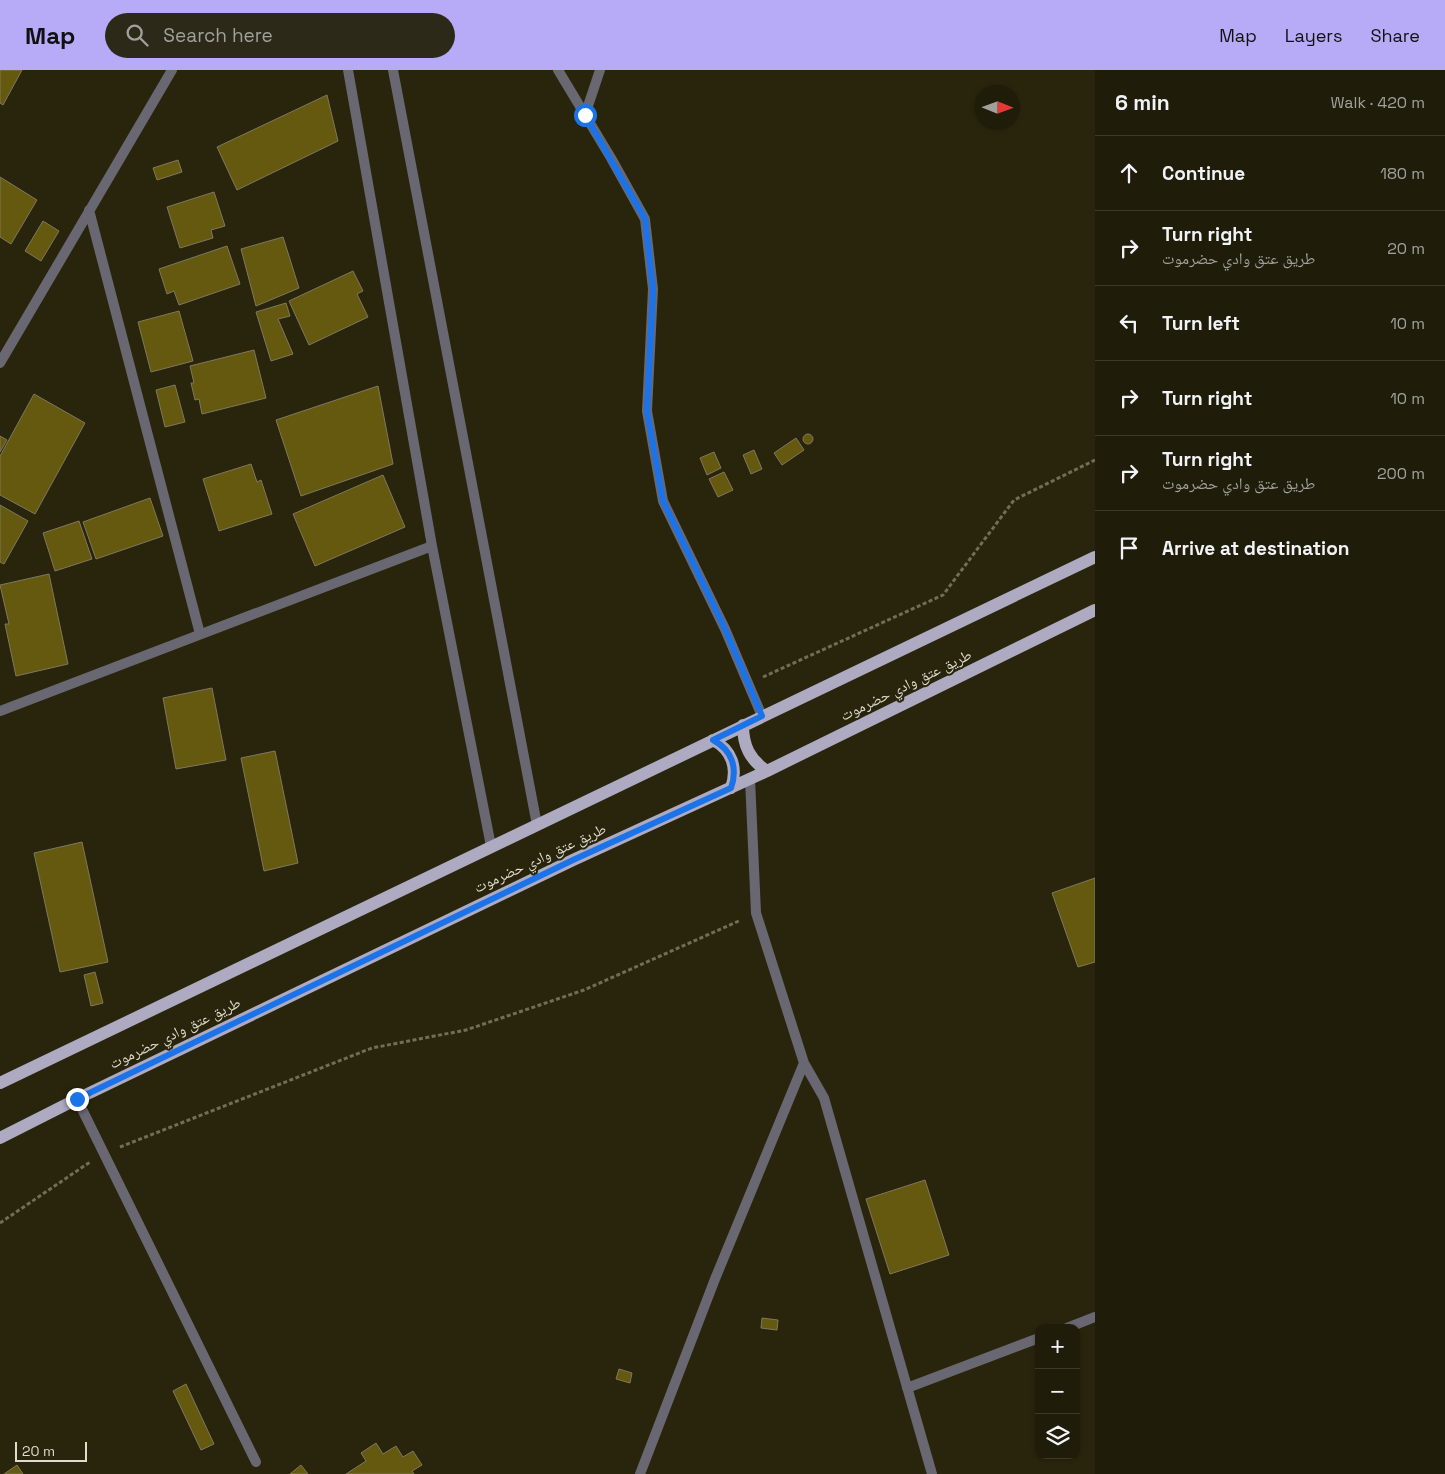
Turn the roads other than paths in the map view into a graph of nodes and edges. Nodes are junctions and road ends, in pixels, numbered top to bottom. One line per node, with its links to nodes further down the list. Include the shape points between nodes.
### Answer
1 (172, 70): 7 (street)
2 (348, 70): 9 (street)
3 (393, 70): 20 (street)
4 (558, 70): 6 (street)
5 (600, 70): 6 (street)
6 (585, 115): 14 (street, via 645,219 653,290 647,411 663,501 725,629)
7 (89, 210): 8 (street); 12 (street)
8 (0, 363)
9 (432, 546): 12 (street); 21 (street)
10 (1095, 557): 14 (main road, طريق عتق وادي حضرموت)
11 (1095, 610): 17 (main road, طريق عتق وادي حضرموت)
12 (200, 634): 13 (street)
13 (0, 711)
14 (762, 716): 15 (main road, طريق عتق وادي حضرموت)
15 (743, 725): 16 (main road, طريق عتق وادي حضرموت); 17 (main road, via 748,752)
16 (713, 740): 19 (main road, via 728,751 733,760); 20 (main road, طريق عتق وادي حضرموت)
17 (767, 771): 18 (main road, طريق عتق وادي حضرموت)
18 (750, 779): 19 (main road, طريق عتق وادي حضرموت); 22 (street, via 756,913)
19 (731, 788): 24 (main road, طريق عتق وادي حضرموت, via 564,864)
20 (536, 825): 21 (main road, طريق عتق وادي حضرموت)
21 (491, 846): 23 (main road, طريق عتق وادي حضرموت)
22 (804, 1063): 29 (street, via 824,1098); 31 (street, via 715,1279)
23 (0, 1082)
24 (77, 1099): 25 (main road, طريق عتق وادي حضرموت); 30 (street)
25 (0, 1138)
26 (1095, 1317): 27 (street)
27 (1077, 1324)
28 (1035, 1340): 29 (street)
29 (907, 1388): 32 (street)
30 (256, 1462)
31 (640, 1474)
32 (932, 1474)

